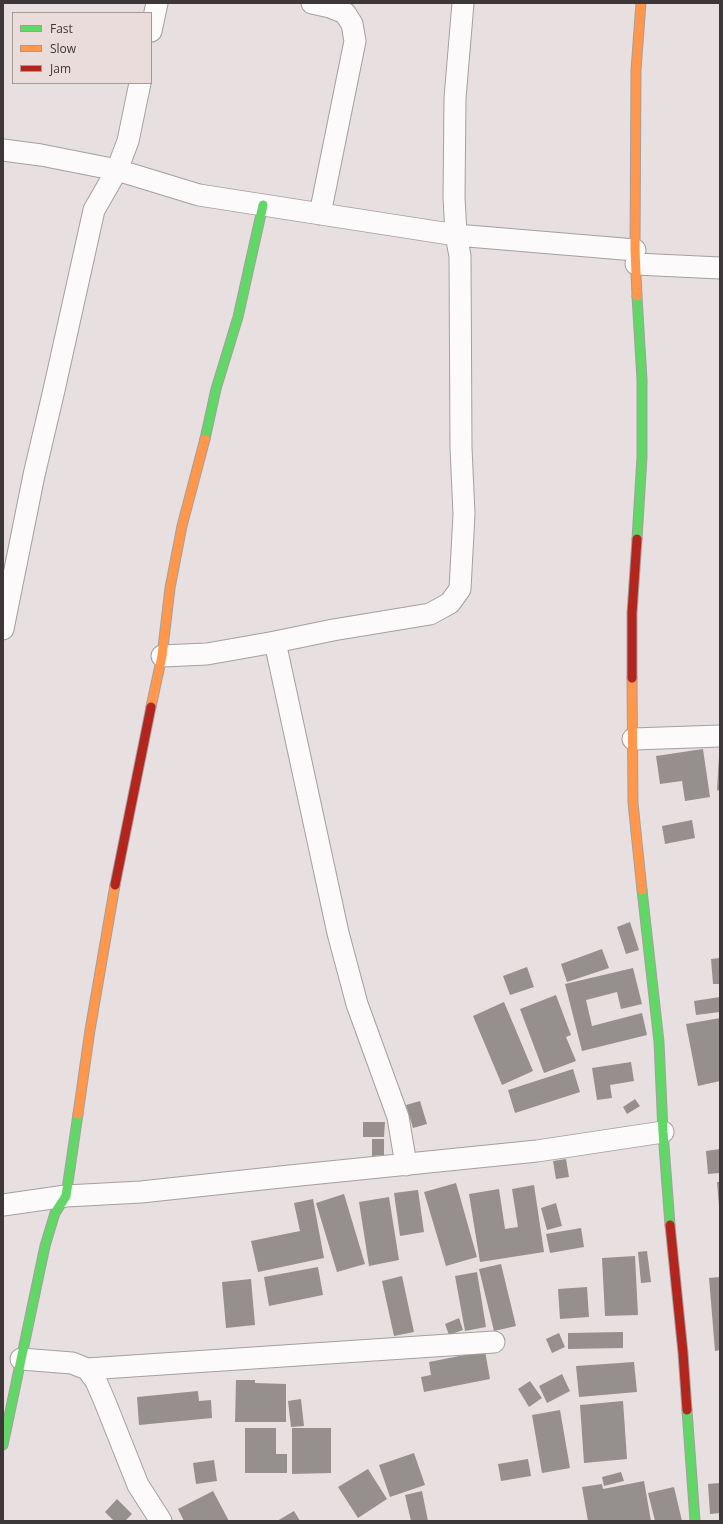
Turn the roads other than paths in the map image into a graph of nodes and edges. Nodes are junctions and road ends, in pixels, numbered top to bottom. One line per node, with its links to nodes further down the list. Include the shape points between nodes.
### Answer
1 (157, 3): 5 (street)
2 (312, 3): 10 (street, via 345,13 352,24 355,41)
3 (463, 3): 11 (street, via 455,98)
4 (641, 3): 12 (street, via 636,70)
5 (152, 26)
6 (140, 84): 8 (street, via 128,141)
7 (3, 150): 8 (street)
8 (117, 170): 9 (street, via 199,195); 14 (street, via 94,210 34,475)
9 (263, 205): 10 (street); 16 (street, via 238,317 216,390 182,526 170,588)
10 (320, 214): 11 (street)
11 (456, 235): 12 (street); 15 (street, via 460,256 464,514 460,590 450,603 430,614)
12 (635, 257): 13 (street); 18 (street, via 642,380 642,457 632,613)
13 (720, 268)
14 (3, 629)
15 (275, 642): 16 (street, via 206,654); 20 (street, via 338,933 357,1004 398,1117)
16 (162, 656): 21 (street, via 118,865 90,1030)
17 (720, 736): 18 (street)
18 (633, 739): 19 (street, via 634,803 659,1042)
19 (663, 1132): 20 (street, via 537,1151); 28 (street)
20 (406, 1165): 21 (street, via 141,1192)
21 (66, 1196): 22 (street); 24 (street, via 56,1213 45,1246)
22 (3, 1205)
23 (494, 1342): 25 (street)
24 (21, 1359): 25 (street, via 72,1363); 26 (street)
25 (87, 1369): 27 (street, via 96,1381 138,1485)
26 (3, 1445)
27 (161, 1521)
28 (695, 1521)

